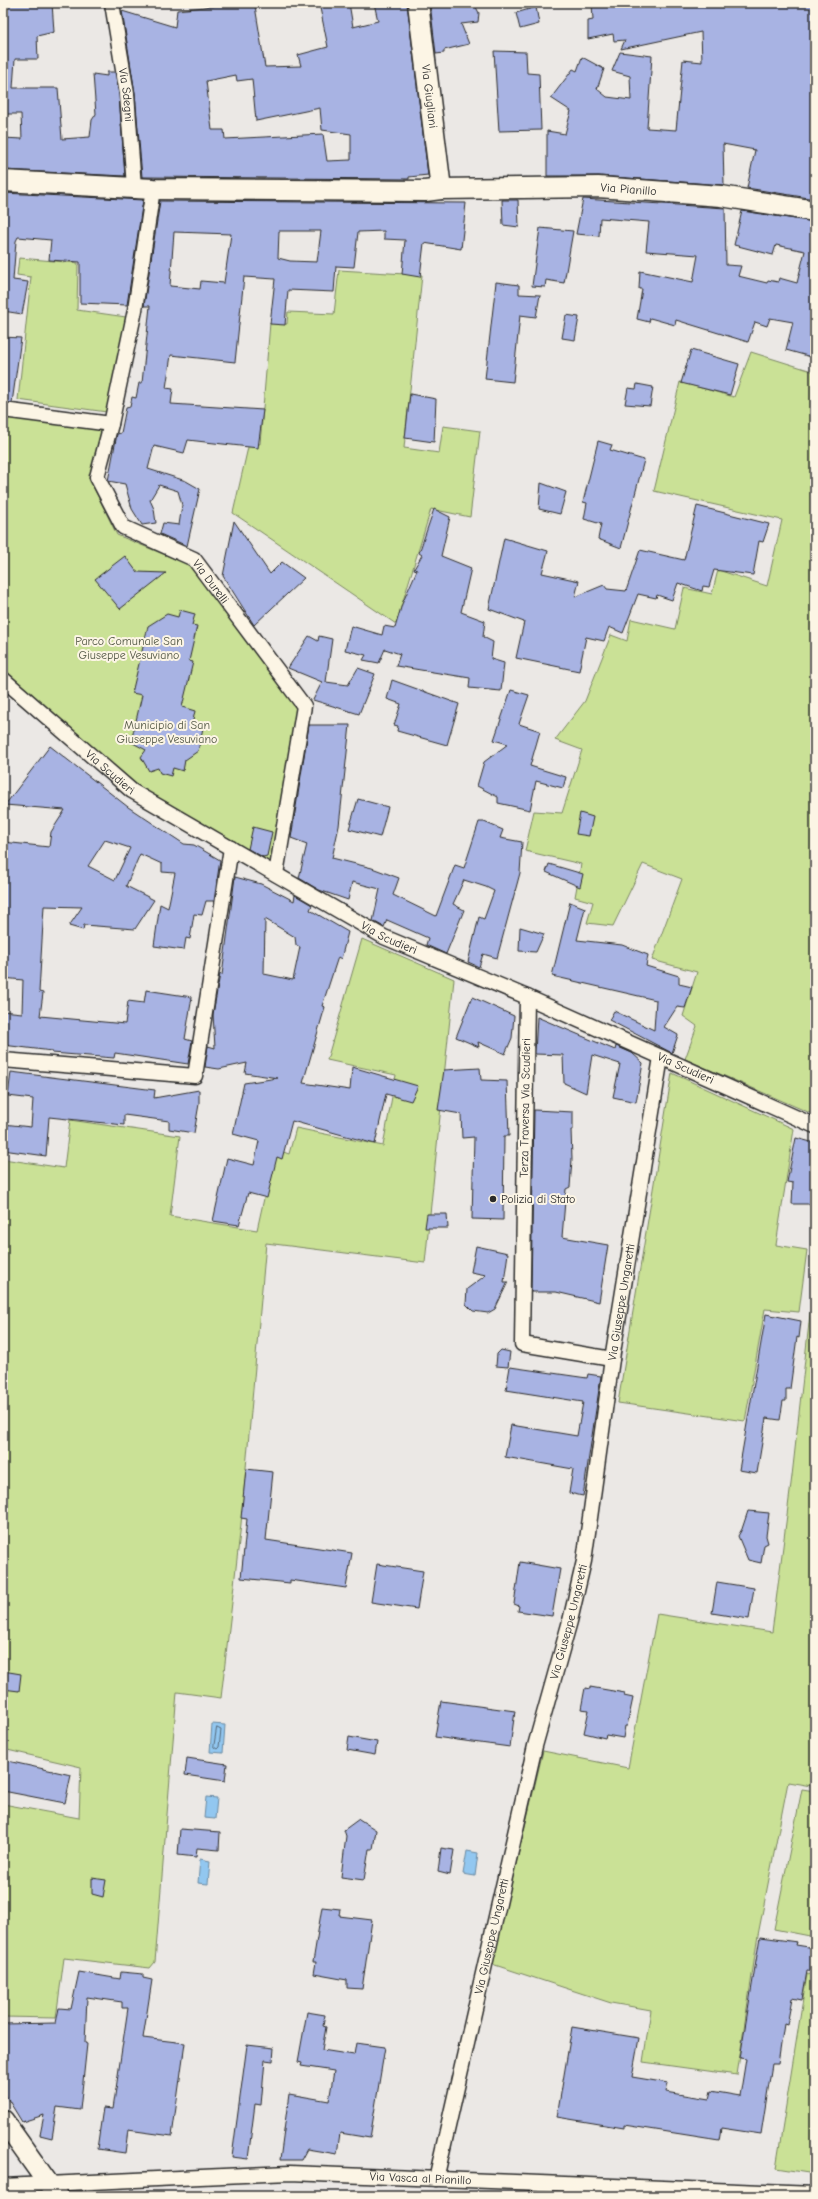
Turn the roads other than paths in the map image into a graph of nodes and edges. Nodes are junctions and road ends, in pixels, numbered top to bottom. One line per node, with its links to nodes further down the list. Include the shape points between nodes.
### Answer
1 (112, 3): 4 (street, Via Sdegni)
2 (418, 3): 5 (street, Via Giugliani)
3 (3, 181): 4 (street, Via Pianillo)
4 (143, 188): 5 (street, Via Pianillo, via 424,191); 8 (street, Via Sdegni, via 135,310)
5 (442, 189): 6 (street, Via Pianillo, via 598,187 721,196)
6 (815, 211)
7 (3, 410): 8 (street)
8 (111, 424): 11 (street, Via Durelli, via 97,477 123,527 194,559 304,706)
9 (3, 680): 10 (street, Via Scudieri, via 132,791)
10 (231, 848): 11 (street, Via Scudieri); 14 (street, via 195,1076)
11 (276, 874): 12 (street, Via Scudieri, via 384,937)
12 (527, 997): 13 (street, Via Scudieri); 16 (street, Terza Traversa Via Scudieri, via 522,1344)
13 (661, 1057): 15 (street, Via Scudieri); 16 (street, Via Giuseppe Ungaretti)
14 (3, 1060)
15 (815, 1126)
16 (612, 1359): 18 (street, Via Giuseppe Ungaretti, via 584,1561 535,1746)
17 (3, 2120): 20 (street)
18 (436, 2179): 20 (street, Via Vasca al Pianillo, via 290,2174); 21 (street, Via Vasca al Pianillo)
19 (3, 2186): 20 (street, Via Vasca al Pianillo)
20 (53, 2190)
21 (815, 2194)

